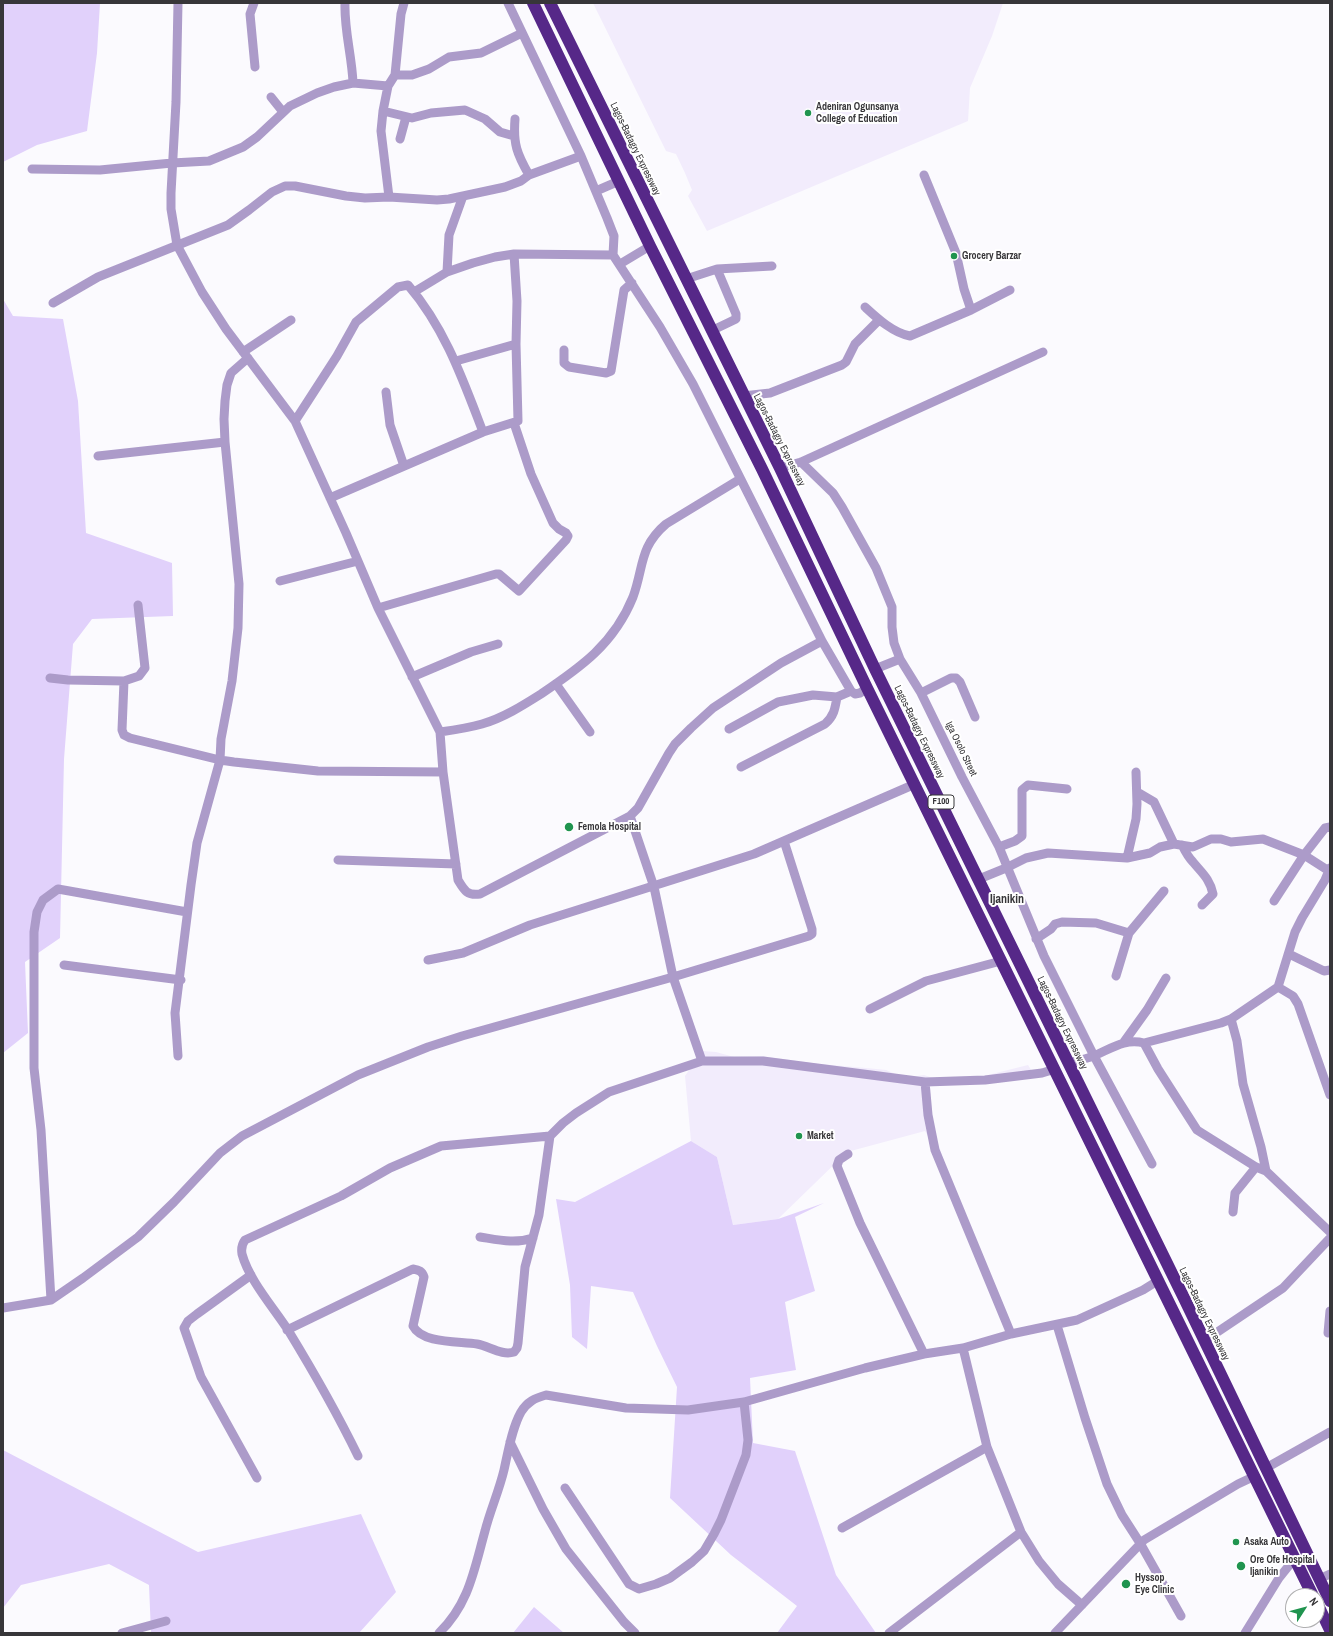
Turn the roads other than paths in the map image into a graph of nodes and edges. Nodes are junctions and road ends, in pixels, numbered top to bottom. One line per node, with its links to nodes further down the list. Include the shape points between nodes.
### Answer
1 (178, 3): 21 (street)
2 (254, 3): 9 (street, via 250,14)
3 (345, 3): 11 (street)
4 (404, 3): 10 (street)
5 (508, 3): 8 (street)
6 (533, 3): 25 (highway, F100)
7 (550, 3): 37 (highway, Lagos-Badagry Expressway / F100)
8 (522, 32): 10 (street, via 481,53 449,57 429,69 412,75); 20 (street)
9 (255, 67)
10 (395, 75): 12 (street)
11 (353, 83): 12 (street); 14 (street, via 317,93)
12 (388, 86): 15 (street)
13 (271, 97): 14 (street)
14 (283, 112): 21 (street, via 244,147 218,159 209,162)
15 (382, 112): 16 (street); 28 (street, via 381,131)
16 (406, 117): 18 (street, via 465,110 486,118 500,132); 19 (street)
17 (515, 119): 18 (street)
18 (514, 136): 23 (street, via 517,154)
19 (400, 139)
20 (581, 156): 23 (street); 26 (street)
21 (172, 163): 22 (street, via 100,170); 29 (street, via 171,209)
22 (32, 169)
23 (529, 175): 27 (street, via 505,187)
24 (924, 175): 43 (street, via 956,253)
25 (619, 180): 26 (street); 30 (highway, F100)
26 (596, 191): 32 (street, via 614,236)
27 (463, 196): 28 (street, via 437,200); 36 (street, via 449,235)
28 (389, 197): 29 (street, via 365,198 284,186 228,225)
29 (177, 245): 41 (street, via 98,277); 50 (street, via 202,292)
30 (650, 246): 33 (street); 76 (highway, F100)
31 (514, 254): 32 (street); 36 (street); 47 (street)
32 (613, 255): 33 (street)
33 (620, 264): 38 (street)
34 (772, 266): 35 (street)
35 (717, 269): 37 (street); 46 (street, via 736,319)
36 (447, 272): 40 (street)
37 (686, 279): 46 (highway, Lagos-Badagry Expressway / F100)
38 (632, 283): 48 (street, via 624,290 611,371 606,373 569,367 564,363); 62 (street, via 693,384)
39 (1010, 290): 43 (street)
40 (414, 292): 51 (street, via 431,315); 54 (street, via 408,285 398,287 360,317)
41 (53, 303)
42 (865, 307): 45 (street)
43 (971, 310): 45 (street, via 910,336)
44 (291, 320): 50 (street)
45 (879, 320): 53 (street, via 855,344 842,365 770,393)
46 (711, 331): 53 (highway, Lagos-Badagry Expressway / F100)
47 (516, 344): 51 (street); 55 (street, via 518,421)
48 (564, 350)
49 (1043, 352): 59 (street)
50 (245, 355): 54 (street); 57 (street, via 231,373 226,385)
51 (456, 361): 56 (street)
52 (386, 392): 60 (street, via 390,425)
53 (743, 396): 61 (highway, Lagos-Badagry Expressway / F100)
54 (295, 421): 63 (street)
55 (514, 423): 56 (street); 67 (street, via 531,474 552,523 566,532 566,540 519,591 496,574)
56 (483, 432): 60 (street)
57 (225, 442): 58 (street); 84 (street, via 240,607)
58 (98, 456)
59 (800, 462): 61 (street); 70 (street, Iga Osolo Street, via 833,493 876,568 892,607 894,644)
60 (404, 466): 63 (street)
61 (780, 468): 71 (highway, Lagos-Badagry Expressway / F100)
62 (740, 479): 68 (street); 75 (street, via 666,524 656,533 647,546 633,596 623,617 609,638 589,660)
63 (330, 498): 64 (street)
64 (358, 561): 65 (street); 67 (street)
65 (280, 582)
66 (138, 605): 74 (street, via 145,668 139,676)
67 (378, 608): 72 (street)
68 (822, 641): 77 (street); 91 (street, via 713,708 691,728 675,744 638,808)
69 (498, 644): 72 (street, via 471,652)
70 (900, 659): 71 (street); 78 (street, Iga Osolo Street)
71 (875, 670): 102 (highway, Lagos-Badagry Expressway / F100)
72 (412, 677): 82 (street)
73 (50, 678): 74 (street)
74 (124, 680): 84 (street, via 124,735)
75 (556, 684): 82 (street, via 498,718 482,724); 83 (street)
76 (867, 688): 77 (street, via 855,694); 88 (highway, F100)
77 (851, 691): 79 (street)
78 (921, 693): 80 (street, via 956,678); 95 (street, Iga Osolo Street)
79 (837, 697): 81 (street, via 813,695 778,702); 85 (street, via 831,720)
80 (975, 717)
81 (729, 728)
82 (440, 732): 86 (street)
83 (590, 732)
84 (220, 760): 86 (street, via 318,771); 107 (street, via 198,843)
85 (741, 767)
86 (443, 772): 99 (street)
87 (1136, 772): 90 (street)
88 (915, 784): 93 (street); 112 (highway, F100)
89 (1067, 789): 95 (street, via 1028,785 1022,790 1022,836)
90 (1137, 792): 94 (street, via 1154,802); 97 (street, via 1136,819)
91 (630, 816): 99 (street, via 480,894 473,895 465,891 458,880); 103 (street)
92 (1330, 827): 96 (street, via 1325,828)
93 (784, 841): 103 (street, via 754,854); 116 (street, via 812,934)
94 (1178, 845): 96 (street, via 1193,847 1210,839 1231,842 1263,839); 97 (street); 106 (street, via 1207,878 1212,890 1212,894)
95 (999, 847): 100 (street, Iga Osolo Street)
96 (1304, 854): 101 (street); 105 (street)
97 (1127, 858): 100 (street, via 1048,853 1026,858)
98 (338, 860): 99 (street)
99 (456, 864)
100 (1006, 868): 102 (street); 109 (street, Iga Osolo Street)
101 (1329, 869): 110 (street, via 1295,932)
102 (979, 878): 127 (highway, Lagos-Badagry Expressway / F100)
103 (654, 887): 111 (street, via 530,925 463,952); 116 (street)
104 (1164, 891): 108 (street)
105 (1274, 901)
106 (1202, 905)
107 (187, 912): 118 (street); 143 (street, via 58,889 43,900 37,912 34,932 34,1052)
108 (1129, 933): 109 (street, via 1096,923 1062,922 1055,924); 115 (street)
109 (1036, 939): 125 (street, Iga Osolo Street)
110 (1289, 954): 114 (street, via 1324,971); 119 (street)
111 (428, 960)
112 (1001, 961): 120 (street, via 926,981); 128 (highway, F100)
113 (64, 965): 118 (street)
114 (1330, 970)
115 (1116, 976)
116 (673, 977): 126 (street); 143 (street, via 428,1047 323,1093 242,1136 220,1153 138,1237)
117 (1166, 978): 122 (street)
118 (180, 980): 124 (street, via 175,1013)
119 (1278, 987): 121 (street); 130 (street, via 1292,996 1298,1004)
120 (870, 1009)
121 (1231, 1019): 123 (street); 135 (street, via 1243,1084)
122 (1124, 1042): 123 (street); 125 (street)
123 (1144, 1043): 134 (street, via 1197,1130)
124 (178, 1056)
125 (1094, 1056): 127 (street); 133 (street, Iga Osolo Street)
126 (702, 1061): 129 (street, via 763,1061); 131 (street, via 609,1092 563,1122)
127 (1068, 1063): 150 (highway, Lagos-Badagry Expressway / F100)
128 (1055, 1069): 129 (street, via 985,1080); 142 (highway, F100)
129 (925, 1082): 149 (street, via 935,1150)
130 (1330, 1095)
131 (550, 1136): 139 (street, via 539,1215); 141 (street, via 441,1146 390,1168 341,1196 245,1240 242,1254)
132 (848, 1154): 152 (street, via 839,1160 837,1166 860,1223)
133 (1152, 1164)
134 (1256, 1167): 135 (street); 136 (street, via 1235,1193)
135 (1266, 1171): 137 (street)
136 (1233, 1212)
137 (1330, 1232)
138 (480, 1237): 139 (street, via 510,1242)
139 (533, 1238): 147 (street, via 525,1267 517,1348 512,1353 479,1344 441,1341 419,1333 413,1326 424,1277 422,1272 413,1268)
140 (1330, 1238): 150 (street, via 1283,1288)
141 (251, 1275): 147 (street); 160 (street, via 197,1314 184,1328 201,1377)
142 (1159, 1280): 146 (street, via 1077,1320); 159 (highway, F100)
143 (51, 1300): 144 (street)
144 (3, 1308)
145 (1330, 1311): 148 (street)
146 (1057, 1325): 149 (street); 164 (street, via 1107,1484 1122,1515)
147 (287, 1330): 157 (street, via 338,1415)
148 (1328, 1333)
149 (1011, 1334): 151 (street)
150 (1204, 1341): 158 (highway, Lagos-Badagry Expressway / F100)
151 (962, 1348): 152 (street); 156 (street)
152 (924, 1354): 153 (street)
153 (744, 1402): 155 (street, via 688,1410 626,1408 546,1395 533,1399 521,1412); 161 (street, via 748,1440 746,1455 721,1520 704,1551 670,1578 639,1589 629,1584)
154 (1330, 1432): 158 (street)
155 (510, 1442): 175 (street, via 473,1576 463,1599); 176 (street, via 566,1549)
156 (987, 1447): 162 (street); 163 (street)
157 (358, 1456)
158 (1266, 1468): 166 (highway, Lagos-Badagry Expressway / F100)
159 (1256, 1476): 164 (street, via 1151,1534); 165 (highway, F100)
160 (257, 1478)
161 (565, 1488)
162 (842, 1528)
163 (1021, 1532): 169 (street, via 1039,1561 1058,1584); 177 (street)
164 (1140, 1543): 169 (street); 170 (street)
165 (1295, 1558): 167 (highway, F100); 179 (street, via 1279,1578)
166 (1324, 1576): 168 (highway, Lagos-Badagry Expressway / F100)
167 (1309, 1588)
168 (1330, 1601)
169 (1082, 1604): 178 (street)
170 (1181, 1616)
171 (1325, 1620): 173 (highway)
172 (166, 1621): 174 (street)
173 (1330, 1630)
174 (122, 1633)
175 (439, 1633)
176 (634, 1633)
177 (889, 1633)
178 (1055, 1633)
179 (1245, 1633)

